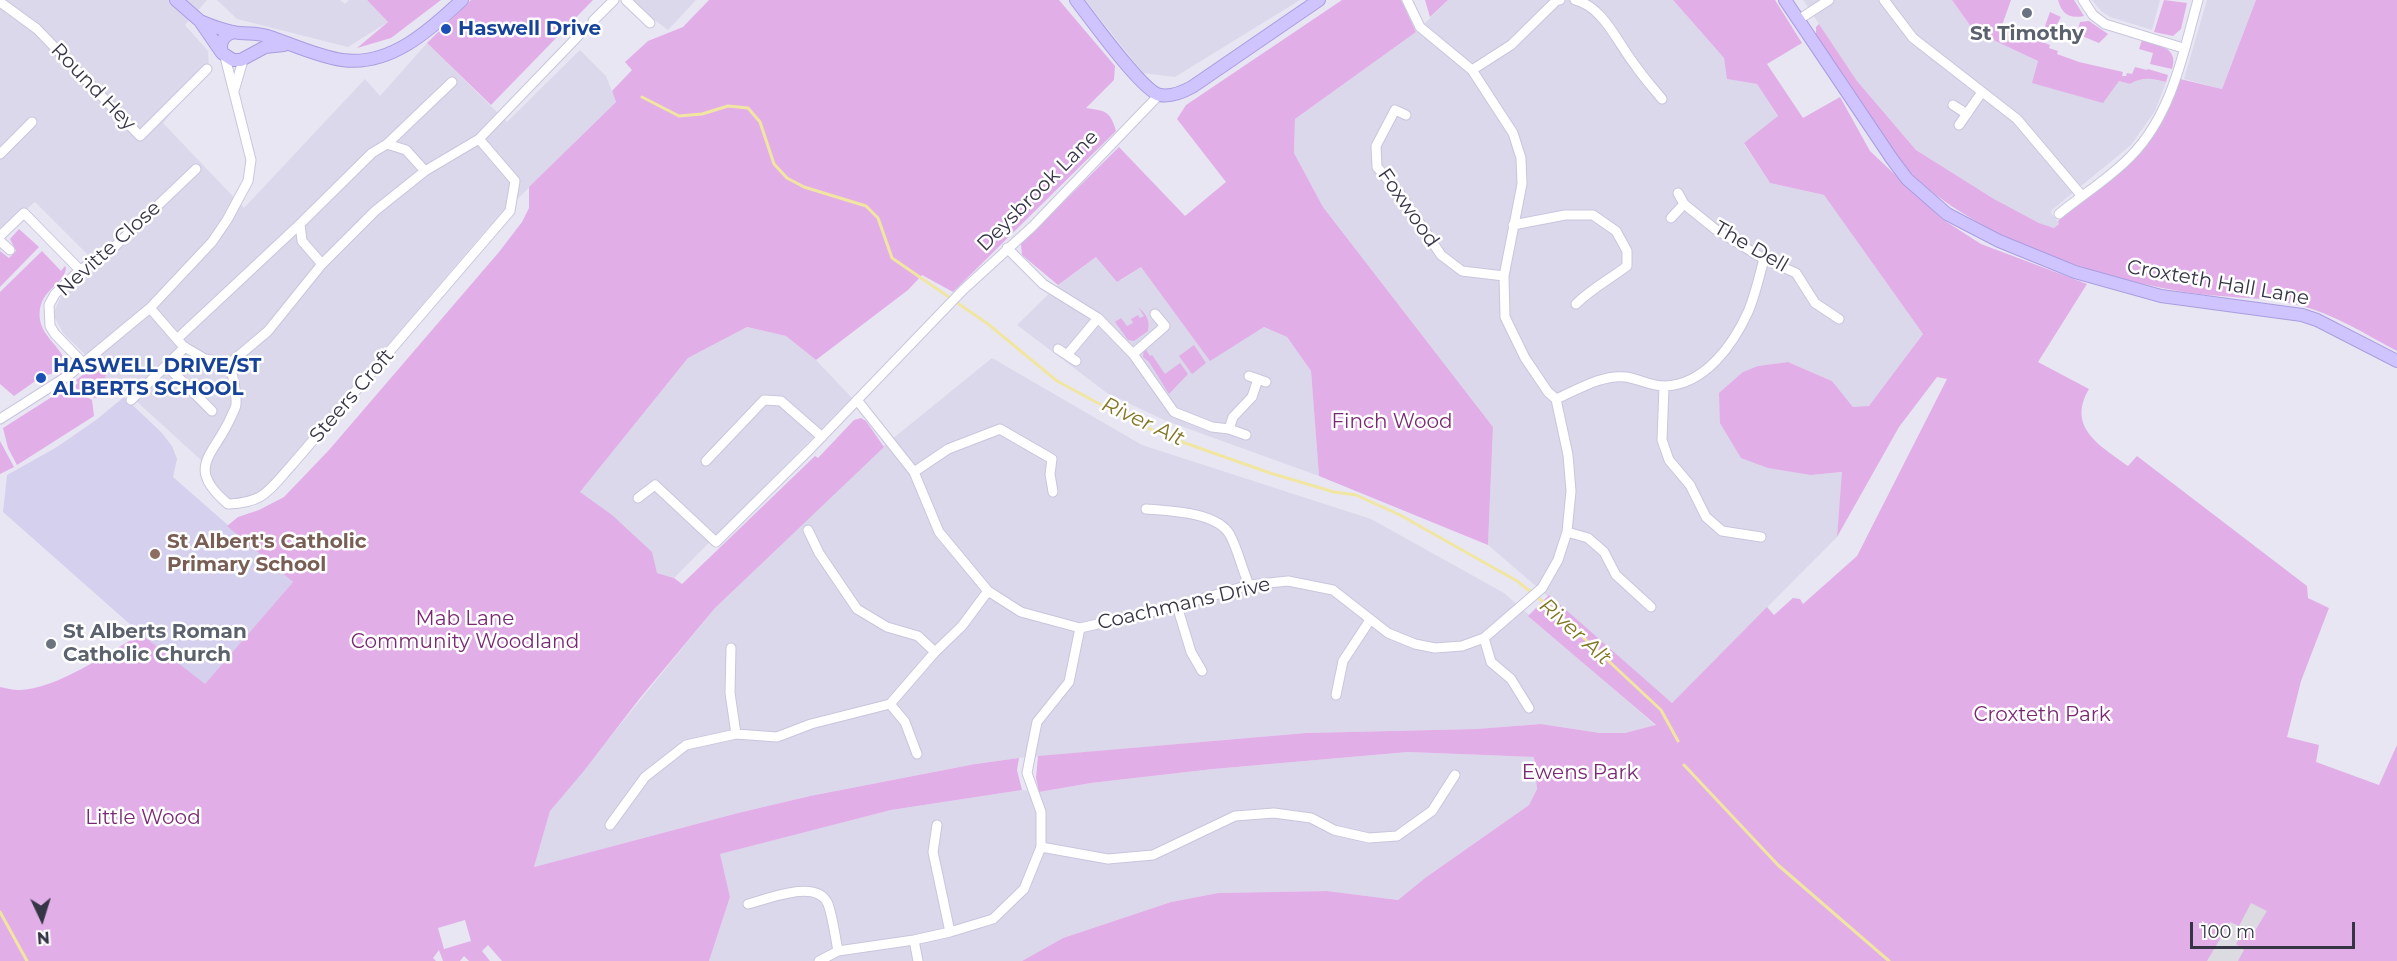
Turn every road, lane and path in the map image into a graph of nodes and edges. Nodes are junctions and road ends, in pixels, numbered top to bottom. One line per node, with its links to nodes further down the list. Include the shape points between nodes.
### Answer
1 (176, 0): 17 (street)
2 (462, 0): 22 (street, via 415,40 371,60 341,60)
3 (614, 0): 18 (street)
4 (626, 0): 19 (street)
5 (1076, 0): 31 (street, via 1134,73)
6 (1319, 0): 31 (street, via 1192,87 1178,94)
7 (1407, 0): 27 (street, Coachmans Drive, via 1420,27)
8 (1560, 0): 27 (street, via 1511,45)
9 (1575, 0): 32 (street, via 1607,23)
10 (1785, 0): 16 (street, Croxteth Hall Lane)
11 (1829, 0): 16 (street)
12 (1884, 0): 30 (street, via 1913,38)
13 (2083, 0): 23 (street, via 2105,24)
14 (2198, 0): 23 (street)
15 (0, 2): 26 (street, Round Hey, via 37,28 140,136)
16 (1798, 20): 68 (street, Croxteth Hall Lane, via 1907,179 1947,214 1998,240 2103,282 2161,296 2302,315)
17 (200, 21): 21 (street); 24 (street)
18 (593, 21)
19 (650, 23)
20 (583, 31): 38 (street)
21 (237, 33): 22 (street, via 259,34); 24 (street, via 222,39); 25 (street, via 249,43)
22 (288, 45): 25 (street, via 265,47)
23 (2184, 48): 44 (street, via 2157,123 2133,154)
24 (224, 55): 25 (street, via 237,61); 29 (street)
25 (245, 56): 29 (street)
26 (207, 69)
27 (1472, 70): 49 (street, Coachmans Drive, via 1513,133 1521,158 1522,184)
28 (452, 82): 39 (street)
29 (234, 91): 58 (street, via 251,160 248,181 212,242)
30 (1983, 92): 34 (street); 44 (street, via 2017,119)
31 (1159, 95): 51 (street, Deysbrook Lane)
32 (1662, 99)
33 (1953, 105): 34 (street)
34 (1967, 114): 37 (street)
35 (1406, 115): 56 (street, Foxwood, via 1395,110 1376,146 1377,167 1441,255 1461,270)
36 (32, 123): 40 (street)
37 (1959, 125)
38 (479, 139): 42 (street); 70 (street, Steers Croft, via 515,181 510,211 291,466 262,497 246,504 228,504 212,490 205,474 207,456 236,405)
39 (387, 144): 42 (street, via 406,150); 48 (street, via 372,153)
40 (0, 154)
41 (196, 169): 55 (street, Nevitte Close, via 110,251)
42 (425, 171): 54 (street, via 375,211)
43 (1678, 193): 45 (street, The Dell)
44 (2082, 196): 46 (street)
45 (1683, 204): 47 (street); 53 (street, The Dell, via 1714,229)
46 (2059, 214)
47 (1671, 218)
48 (300, 224): 54 (street, via 302,242); 62 (street)
49 (1513, 225): 56 (street, Coachmans Drive); 57 (street, via 1565,215 1593,215 1616,231 1627,251 1627,266)
50 (0, 238): 52 (street); 55 (street, via 24,213)
51 (1007, 248): 60 (street, via 1043,284); 76 (street, Deysbrook Lane)
52 (10, 250)
53 (1764, 259): 61 (street, The Dell, via 1796,273 1815,303); 73 (street, via 1748,312 1730,344 1700,375)
54 (322, 264): 70 (street, via 268,331)
55 (80, 270): 69 (street, Nevitte Close, via 55,294 48,317 55,334)
56 (1504, 276): 74 (street, Coachmans Drive, via 1505,316 1525,358)
57 (1576, 304)
58 (150, 308): 62 (street); 69 (street)
59 (1155, 314): 65 (street, via 1165,326)
60 (1098, 318): 65 (street); 66 (street)
61 (1839, 319)
62 (177, 339): 63 (street)
63 (185, 347): 70 (street, via 205,359); 71 (street)
64 (1058, 349): 66 (street)
65 (1133, 354): 79 (street, via 1174,412 1212,427)
66 (1067, 355): 67 (street)
67 (1076, 361)
68 (2397, 361)
69 (84, 363): 78 (street)
70 (230, 363)
71 (167, 366): 75 (street); 77 (street)
72 (1258, 379): 79 (street, via 1252,397 1233,417)
73 (1664, 387): 74 (street, via 1624,377 1595,382); 89 (street, via 1662,440 1669,460 1690,485 1706,517 1722,531)
74 (1556, 399): 88 (street, Coachmans Drive, via 1571,491)
75 (131, 400)
76 (857, 400): 81 (street, Deysbrook Lane); 83 (street, Coachmans Drive)
77 (212, 411)
78 (0, 419)
79 (1229, 429): 80 (street)
80 (1246, 435)
81 (822, 437): 82 (street, via 781,401 764,400); 85 (street, Deysbrook Lane, via 716,542 655,485)
82 (706, 461)
83 (914, 472): 84 (street, via 948,449 1000,429 1052,459); 91 (street, Coachmans Drive, via 939,532)
84 (1053, 492)
85 (638, 498)
86 (1146, 509): 90 (street, via 1212,519 1229,533)
87 (808, 530): 98 (street, via 857,609 887,627 918,636)
88 (1567, 532): 93 (street, via 1588,538 1604,552 1616,575); 96 (street, Coachmans Drive, via 1558,560 1539,590)
89 (1761, 537)
90 (1249, 585): 92 (street, Coachmans Drive); 94 (street, Coachmans Drive, via 1288,581 1333,590)
91 (988, 591): 95 (street, Coachmans Drive, via 1022,612); 98 (street, via 962,626)
92 (1177, 606): 95 (street, Coachmans Drive); 99 (street, via 1191,652)
93 (1652, 607)
94 (1370, 620): 96 (street, Coachmans Drive, via 1388,633 1435,648 1462,646); 100 (street, via 1343,661)
95 (1080, 628): 108 (street, via 1069,682 1037,722 1027,773 1041,812)
96 (1485, 638): 102 (street, via 1491,662 1511,679)
97 (731, 648): 103 (street, via 730,693)
98 (935, 652): 101 (street)
99 (1202, 670)
100 (1336, 695)
101 (890, 704): 103 (street, via 777,737); 104 (street, via 905,722)
102 (1529, 708)
103 (736, 734): 106 (street, via 686,745 645,777)
104 (917, 754)
105 (1455, 775): 108 (street, via 1432,811 1397,836 1369,838 1335,830 1311,818 1274,813 1235,816 1154,855 1108,859)
106 (610, 825)
107 (937, 825): 110 (street, via 933,852)
108 (1041, 847): 110 (street, via 1024,889 993,919)
109 (748, 904): 112 (street, via 802,890 818,893 827,902)
110 (950, 932): 111 (street)
111 (914, 940): 112 (street); 114 (street)
112 (838, 951): 113 (street)
113 (819, 961)
114 (918, 961)

